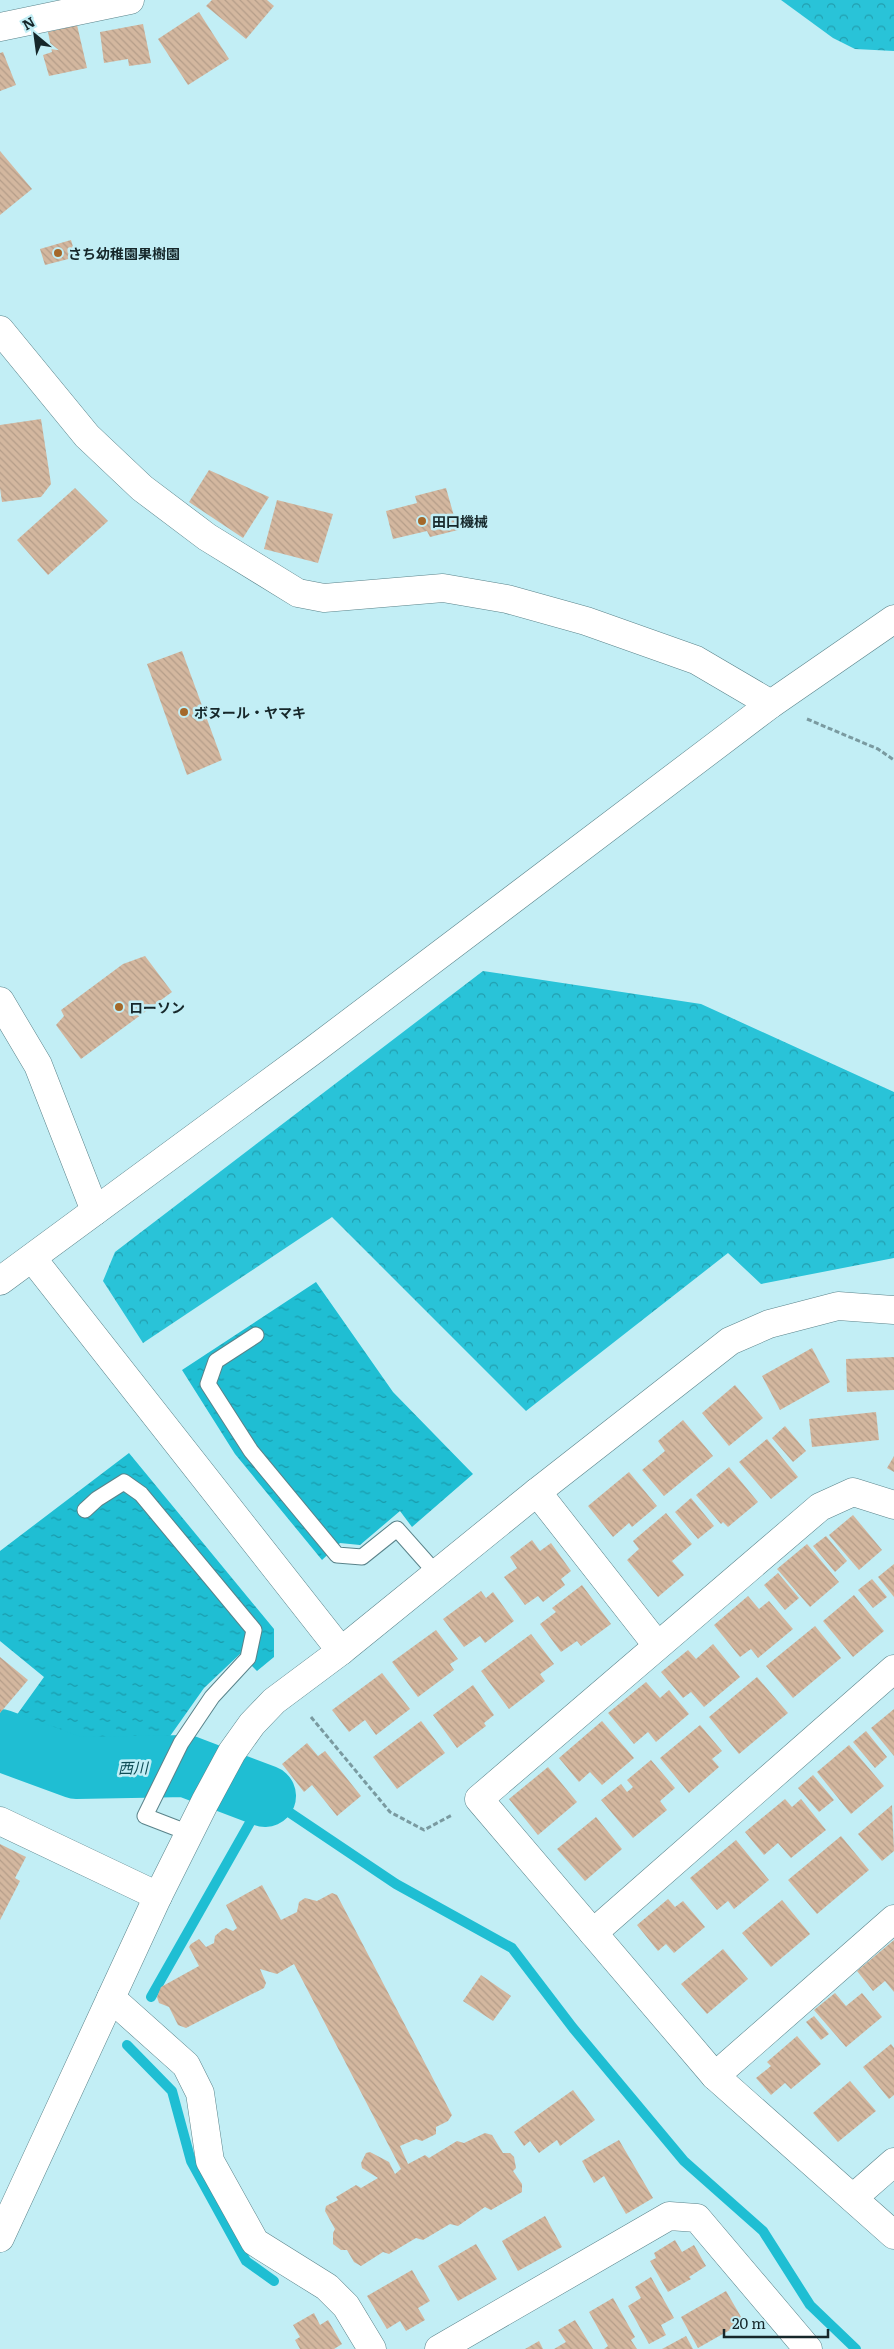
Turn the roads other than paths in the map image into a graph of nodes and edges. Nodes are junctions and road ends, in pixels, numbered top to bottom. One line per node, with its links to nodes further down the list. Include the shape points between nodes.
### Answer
1 (130, 0): 2 (street)
2 (0, 27)
3 (0, 330): 5 (street, via 87,436 142,488 207,537 298,593 324,598 443,588 507,599 586,621 696,660)
4 (894, 619): 5 (street)
5 (771, 704): 7 (street)
6 (0, 1001): 7 (street, via 38,1065)
7 (95, 1211): 8 (street)
8 (32, 1258): 9 (street); 17 (street)
9 (0, 1281)
10 (894, 1310): 12 (street, via 838,1306 769,1324 730,1341)
11 (256, 1335): 15 (lane, via 216,1361 208,1384 251,1451 337,1555 362,1557 397,1529)
12 (537, 1492): 15 (street); 16 (street)
13 (894, 1505): 16 (street, via 853,1492 820,1507)
14 (85, 1510): 20 (lane, via 124,1482 141,1494 254,1630 248,1658 212,1697 181,1743 145,1816)
15 (436, 1574): 17 (street)
16 (657, 1645): 23 (street, via 479,1799)
17 (341, 1651): 20 (street, via 274,1701 252,1724 232,1752)
18 (894, 1669): 23 (street)
19 (0, 1820): 21 (street)
20 (189, 1833): 21 (street)
21 (158, 1896): 24 (street)
22 (894, 1919): 25 (street)
23 (593, 1934): 25 (street)
24 (111, 1998): 29 (street); 30 (street, via 186,2065 200,2093 210,2161 255,2242 328,2287 346,2306)
25 (715, 2076): 27 (street)
26 (894, 2162): 27 (street)
27 (853, 2198): 28 (street)
28 (894, 2235)
29 (0, 2238)
30 (372, 2349)
31 (439, 2349): 32 (street, via 669,2216 697,2218)
32 (808, 2349)

